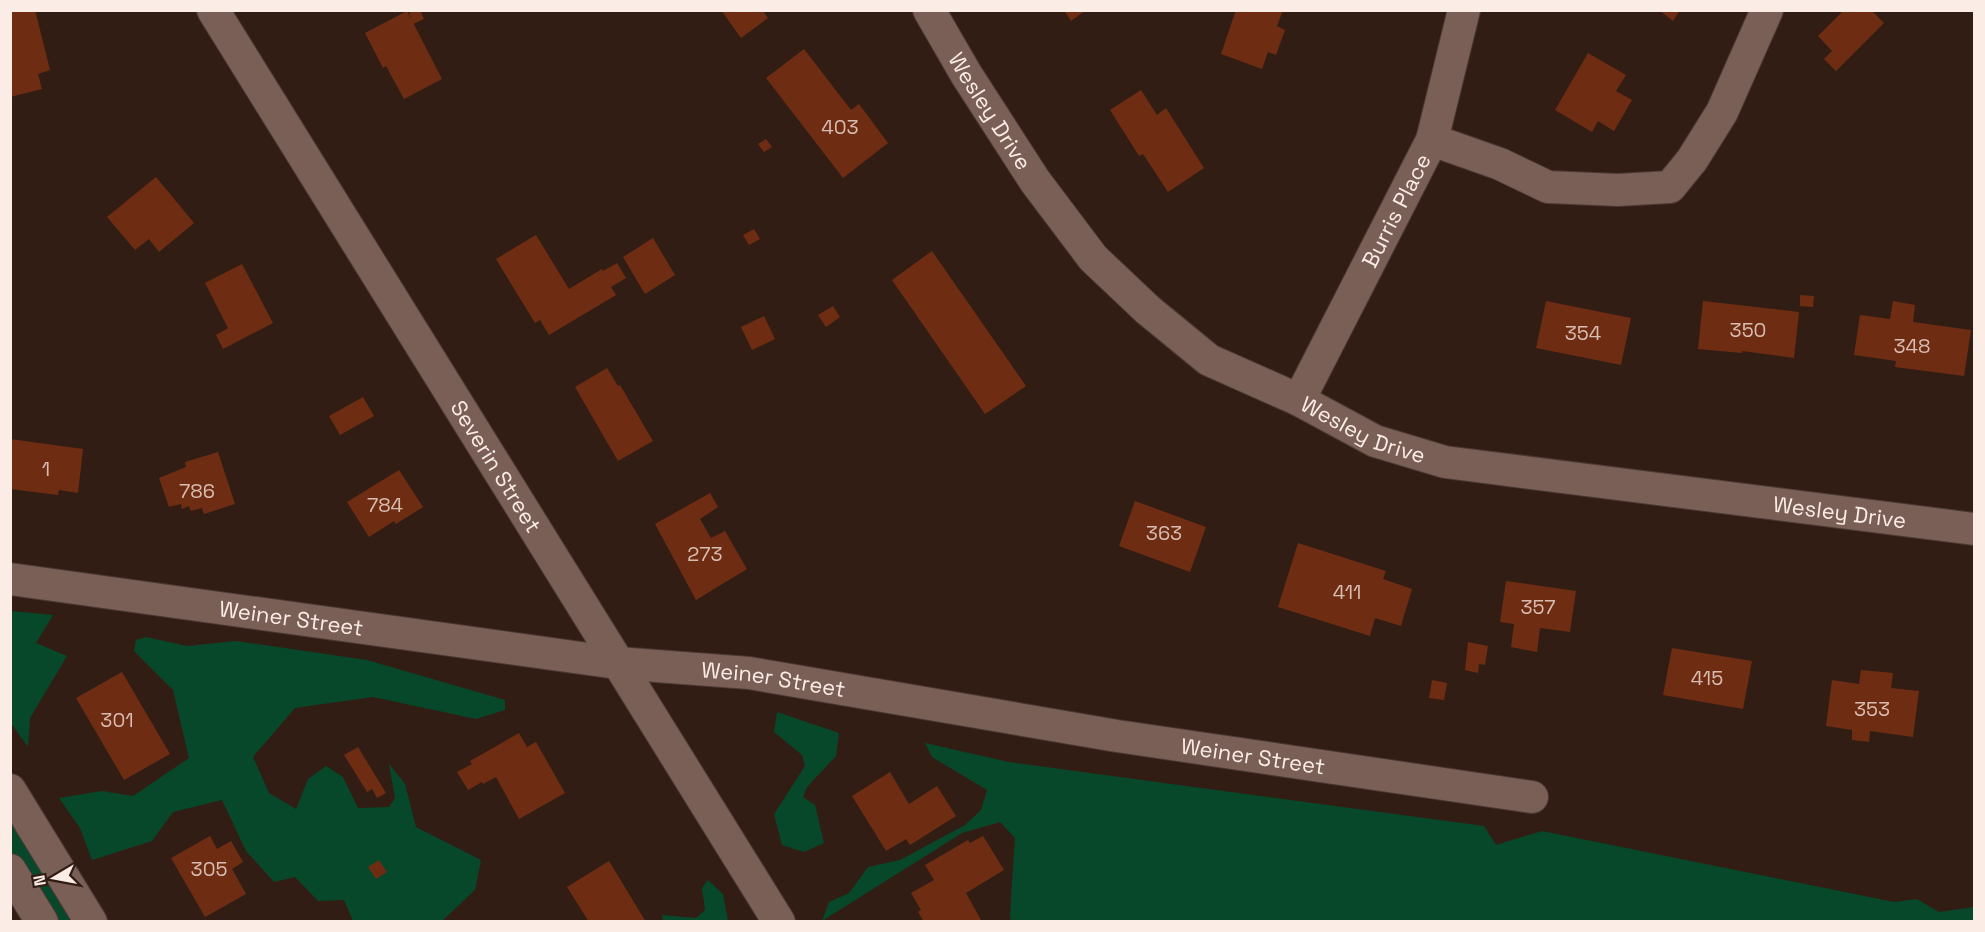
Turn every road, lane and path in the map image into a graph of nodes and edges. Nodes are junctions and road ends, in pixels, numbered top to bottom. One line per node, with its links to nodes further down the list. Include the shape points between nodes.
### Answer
1 (213, 10): 9 (street, Severin Street)
2 (929, 10): 6 (street, Wesley Drive, via 1035,181 1093,258 1209,360)
3 (1464, 10): 5 (street, Burris Place)
4 (1767, 10): 5 (street, via 1722,112 1670,187 1548,187 1500,164)
5 (1432, 140): 6 (street, Burris Place)
6 (1299, 400): 7 (street, Wesley Drive, via 1375,441 1445,462)
7 (1974, 529)
8 (10, 579): 9 (street, Weiner Street)
9 (617, 663): 11 (street, Weiner Street, via 748,673 1117,736); 15 (street, Severin Street)
10 (10, 789): 14 (street)
11 (1532, 797)
12 (10, 870): 13 (street)
13 (42, 921)
14 (91, 921)
15 (779, 921)

